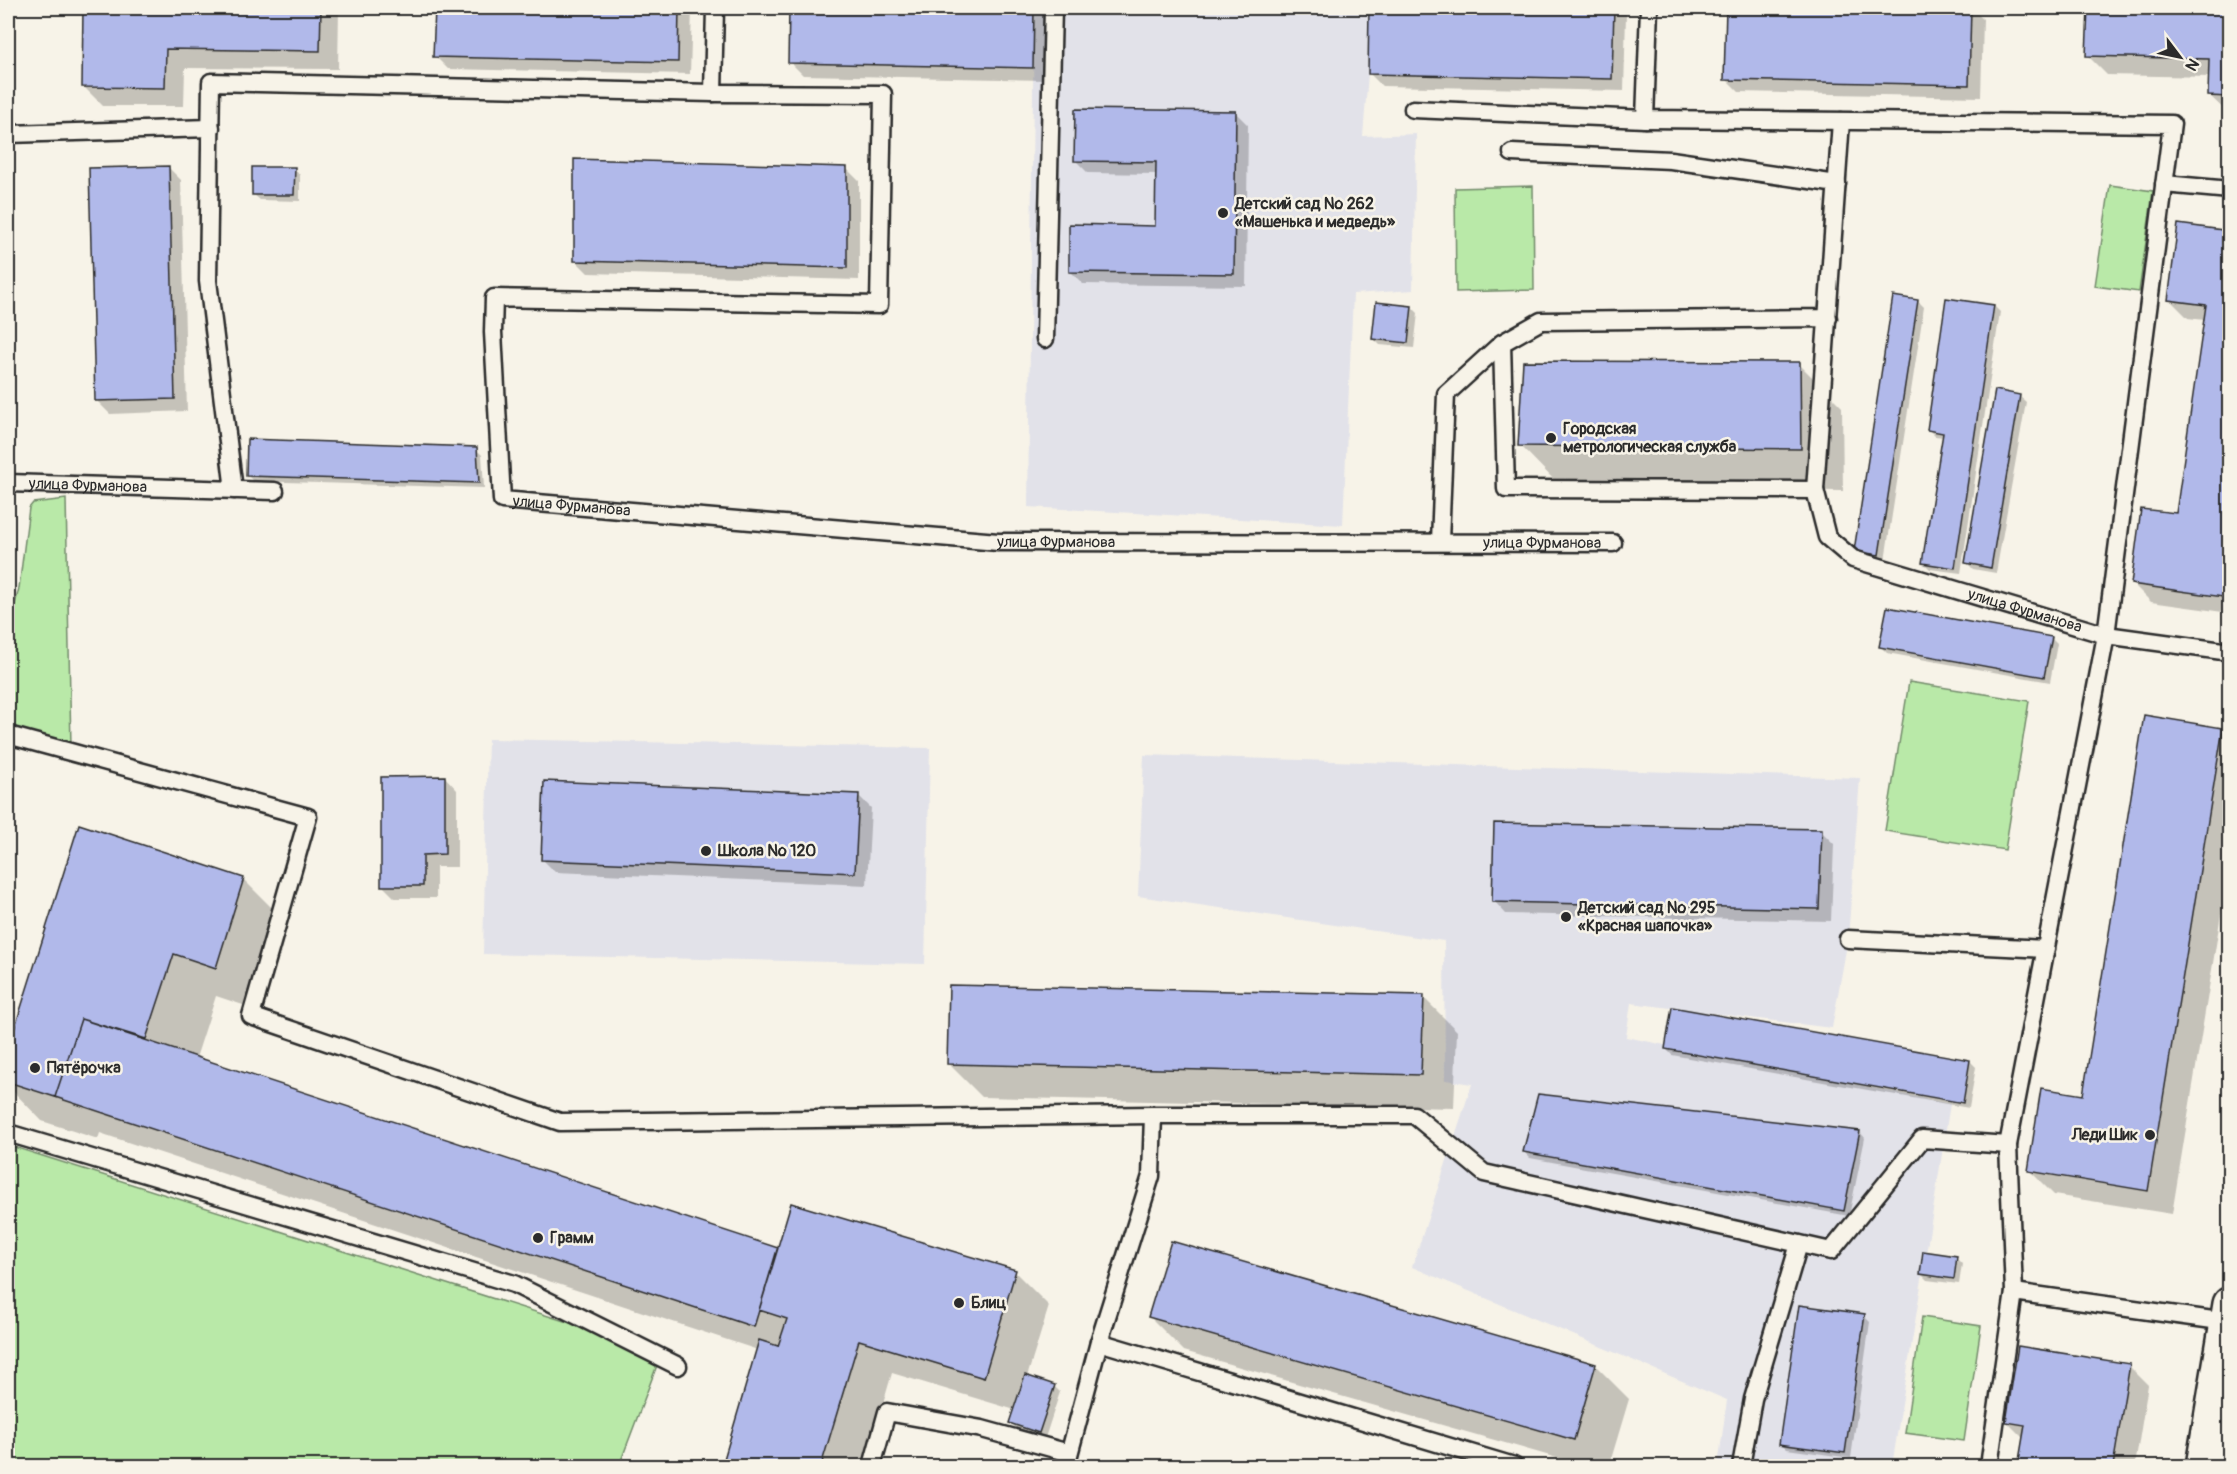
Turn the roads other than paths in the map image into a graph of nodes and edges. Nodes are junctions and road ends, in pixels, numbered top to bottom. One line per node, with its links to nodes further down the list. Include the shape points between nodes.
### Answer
1 (715, 8): 4 (lane)
2 (1053, 8): 15 (lane)
3 (1649, 8): 6 (lane)
4 (713, 93): 8 (lane, via 212,82); 21 (lane, улица Фурманова, via 883,94 879,305 494,298 502,500 998,542)
5 (1413, 109): 6 (lane)
6 (1645, 119): 7 (lane)
7 (1841, 120): 11 (lane, улица Фурманова); 12 (lane, via 2172,124)
8 (211, 128): 9 (lane); 18 (lane, via 208,281)
9 (8, 134)
10 (1512, 153): 11 (lane, via 1671,160)
11 (1837, 184): 14 (lane, улица Фурманова)
12 (2164, 184): 13 (lane); 23 (lane)
13 (2229, 190)
14 (1828, 318): 16 (lane, via 1541,321); 19 (lane, улица Фурманова)
15 (1045, 339)
16 (1502, 344): 19 (lane, via 1506,489); 21 (lane, via 1446,394)
17 (8, 483): 18 (lane, улица Фурманова)
18 (234, 490): 20 (lane, улица Фурманова)
19 (1815, 490): 23 (lane, улица Фурманова, via 1827,537 1853,559)
20 (275, 491)
21 (1440, 541): 22 (lane, улица Фурманова)
22 (1613, 543)
23 (2106, 635): 24 (lane, улица Фурманова); 27 (lane)
24 (2229, 652)
25 (8, 735): 28 (lane, via 308,817 251,1016 560,1122)
26 (1848, 939): 27 (lane)
27 (2046, 949): 30 (lane)
28 (1153, 1115): 31 (lane, via 1414,1115 1484,1173); 34 (lane, via 1151,1176)
29 (8, 1133): 35 (lane, via 514,1284)
30 (2008, 1145): 31 (lane, via 1922,1139 1831,1251); 32 (lane)
31 (1799, 1244): 39 (lane, via 1753,1399)
32 (2014, 1292): 33 (lane); 40 (lane)
33 (2228, 1313): 41 (main road)
34 (1099, 1342): 36 (lane); 38 (lane)
35 (678, 1366)
36 (1068, 1460): 37 (lane, via 982,1429 887,1412)
37 (872, 1467)
38 (1514, 1467)
39 (1741, 1467)
40 (1989, 1467)
41 (2203, 1467)

